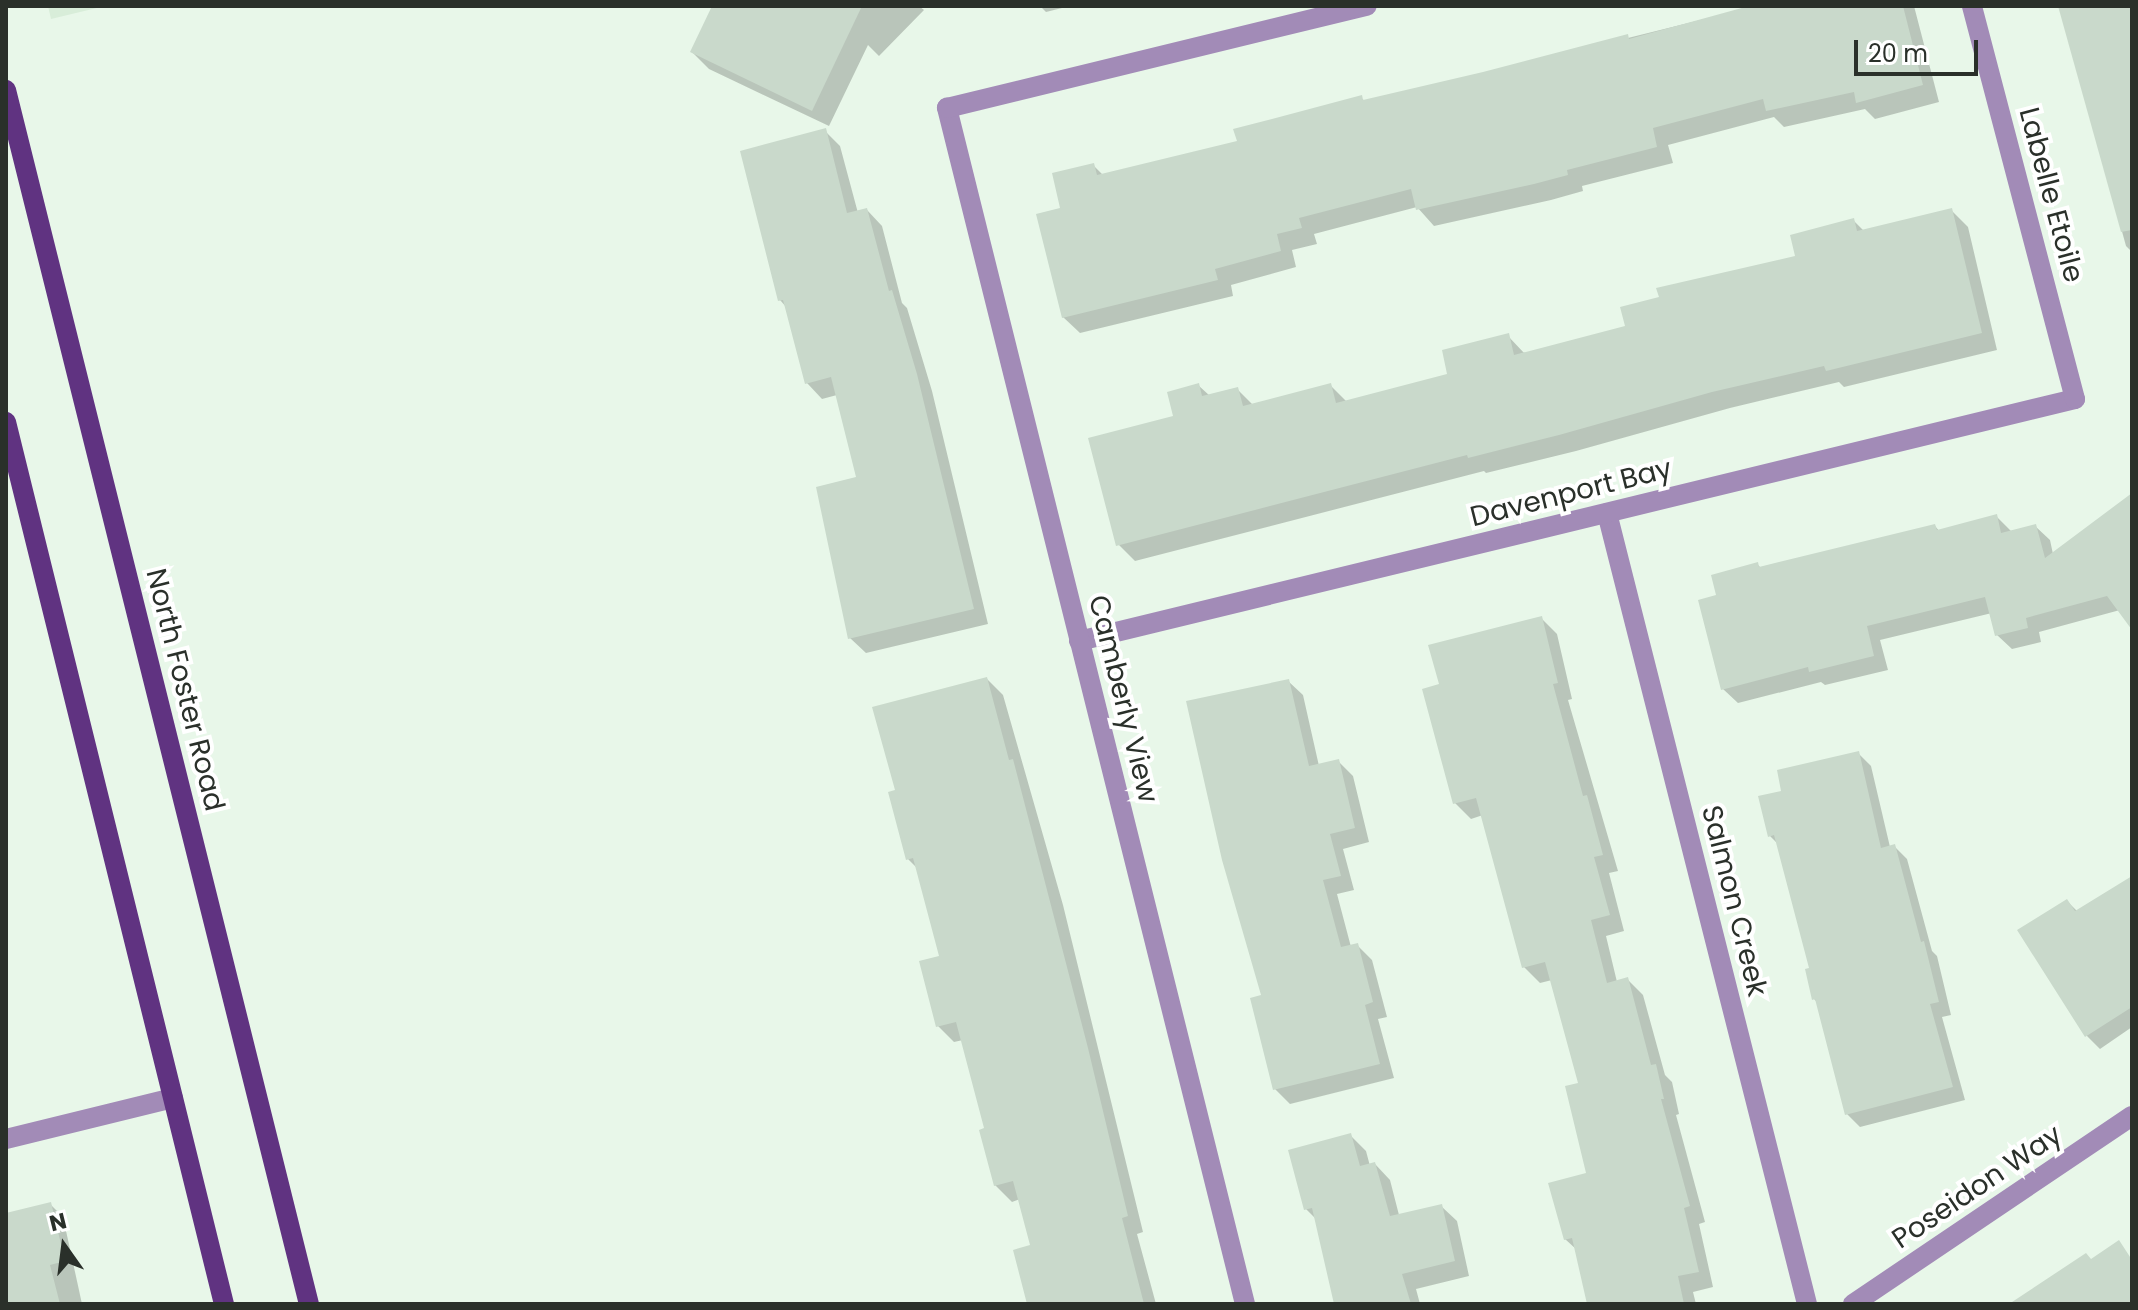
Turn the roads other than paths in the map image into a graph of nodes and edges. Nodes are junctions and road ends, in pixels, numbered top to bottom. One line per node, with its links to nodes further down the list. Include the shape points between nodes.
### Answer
1 (1367, 6): 7 (street, Camberly View, via 947,108)
2 (1972, 6): 4 (street, Labelle Etoile)
3 (6, 90): 12 (main road, North Foster Road)
4 (2075, 399): 6 (street, Davenport Bay)
5 (6, 422): 8 (main road)
6 (1607, 513): 7 (street, Davenport Bay); 14 (street, Salmon Creek)
7 (1079, 641): 13 (street, Camberly View)
8 (173, 1098): 10 (street); 11 (main road)
9 (2132, 1116): 15 (street, Poseidon Way)
10 (6, 1139)
11 (224, 1304)
12 (309, 1304)
13 (1245, 1304)
14 (1807, 1304)
15 (1853, 1304)

